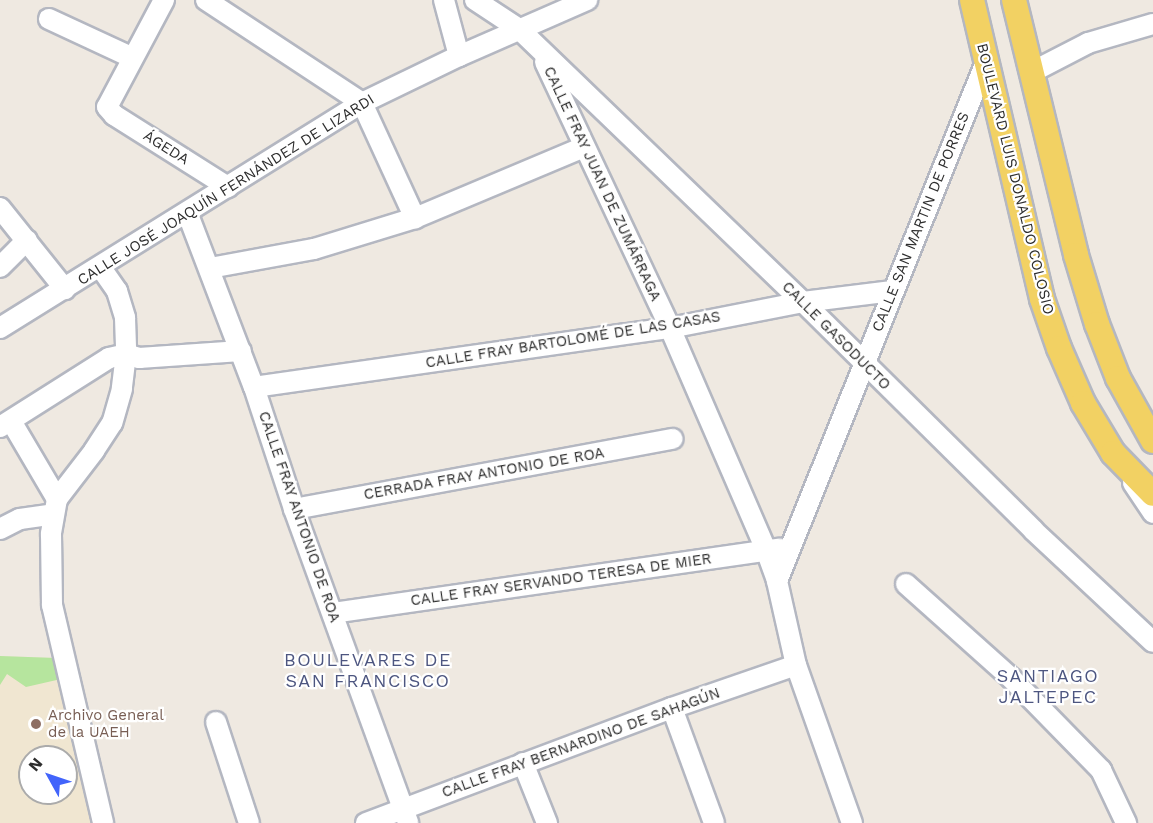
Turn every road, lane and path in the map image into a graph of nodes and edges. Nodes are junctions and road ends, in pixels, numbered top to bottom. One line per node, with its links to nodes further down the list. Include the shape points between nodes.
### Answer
1 (164, 0): 13 (street)
2 (206, 0): 16 (street)
3 (444, 0): 12 (street)
4 (475, 0): 10 (street, CALLE GASODUCTO)
5 (972, 0): 14 (main road, BOULEVARD LUIS DONALDO COLOSIO)
6 (1014, 0): 15 (main road)
7 (577, 2): 10 (street, CALLE JOSÉ JOAQUÍN FERNÁNDEZ DE LIZARDI)
8 (48, 19): 13 (street)
9 (1153, 24): 15 (street, via 1089,43)
10 (519, 29): 11 (street, CALLE GASODUCTO); 12 (street, CALLE JOSÉ JOAQUÍN FERNÁNDEZ DE LIZARDI)
11 (540, 52): 17 (street, CALLE FRAY JUAN DE ZUMÁRRAGA); 28 (street, CALLE GASODUCTO)
12 (459, 56): 16 (street, CALLE JOSÉ JOAQUÍN FERNÁNDEZ DE LIZARDI)
13 (131, 57): 18 (street, ÁGEDA, via 106,107)
14 (986, 62): 27 (street, CALLE SAN MARTIN DE PORRES); 38 (main road, BOULEVARD LUIS DONALDO COLOSIO, via 1042,298 1083,403)
15 (1032, 72): 36 (main road, via 1096,324 1118,378)
16 (362, 103): 18 (street, CALLE JOSÉ JOAQUÍN FERNÁNDEZ DE LIZARDI); 21 (street)
17 (584, 147): 21 (street); 30 (street, CALLE FRAY JUAN DE ZUMÁRRAGA)
18 (228, 187): 20 (street, CALLE JOSÉ JOAQUÍN FERNÁNDEZ DE LIZARDI)
19 (0, 208): 22 (street)
20 (187, 212): 24 (street, CALLE JOSÉ JOAQUÍN FERNÁNDEZ DE LIZARDI); 25 (street, CALLE FRAY ANTONIO DE ROA)
21 (416, 218): 25 (street, via 314,249)
22 (27, 240): 23 (street); 26 (street)
23 (0, 267)
24 (101, 268): 26 (street, CALLE JOSÉ JOAQUÍN FERNÁNDEZ DE LIZARDI); 32 (street, via 117,291 125,318)
25 (210, 268): 31 (street, CALLE FRAY ANTONIO DE ROA)
26 (65, 289): 29 (street, CALLE JOSÉ JOAQUÍN FERNÁNDEZ DE LIZARDI)
27 (892, 291): 28 (street, CALLE FRAY BARTOLOMÉ DE LAS CASAS); 33 (street, CALLE SAN MARTIN DE PORRES)
28 (803, 302): 30 (street, CALLE FRAY BARTOLOMÉ DE LAS CASAS); 33 (street, CALLE GASODUCTO)
29 (0, 328)
30 (670, 328): 34 (street, CALLE FRAY BARTOLOMÉ DE LAS CASAS); 45 (street, CALLE FRAY JUAN DE ZUMÁRRAGA)
31 (241, 351): 32 (street, via 139,358); 34 (street, CALLE FRAY ANTONIO DE ROA)
32 (126, 354): 35 (street, via 109,358); 40 (street, via 122,389 112,423)
33 (863, 364): 44 (street, CALLE SAN MARTIN DE PORRES); 49 (street, CALLE GASODUCTO)
34 (254, 387): 41 (street, CALLE FRAY ANTONIO DE ROA)
35 (5, 424): 40 (street)
36 (1152, 436)
37 (673, 439): 41 (street, CERRADA FRAY ANTONIO DE ROA)
38 (1113, 453): 39 (main road); 42 (street, BOULEVARD LUIS DONALDO COLOSIO)
39 (1153, 494)
40 (55, 506): 43 (street); 55 (street, via 51,534 52,605)
41 (294, 508): 48 (street, CALLE FRAY ANTONIO DE ROA)
42 (1153, 513)
43 (0, 529)
44 (790, 548): 45 (street, CALLE FRAY SERVANDO TERESA DE MIER); 46 (street, CALLE SAN MARTIN DE PORRES)
45 (766, 550): 46 (street, CALLE FRAY JUAN DE ZUMÁRRAGA); 48 (street, CALLE FRAY SERVANDO TERESA DE MIER)
46 (777, 582): 50 (street)
47 (906, 584): 61 (street, via 1011,678 1101,770)
48 (333, 613): 54 (street, CALLE FRAY ANTONIO DE ROA)
49 (1153, 642)
50 (796, 665): 51 (street, CALLE FRAY BERNARDINO DE SAHAGÚN); 60 (street)
51 (672, 708): 53 (street, CALLE FRAY BERNARDINO DE SAHAGÚN); 59 (street)
52 (216, 722): 56 (street)
53 (524, 763): 54 (street, CALLE FRAY BERNARDINO DE SAHAGÚN); 58 (street)
54 (406, 816): 57 (street, CALLE FRAY BERNARDINO DE SAHAGÚN)
55 (103, 823)
56 (249, 823)
57 (366, 823)
58 (547, 823)
59 (714, 823)
60 (852, 823)
61 (1126, 823)

